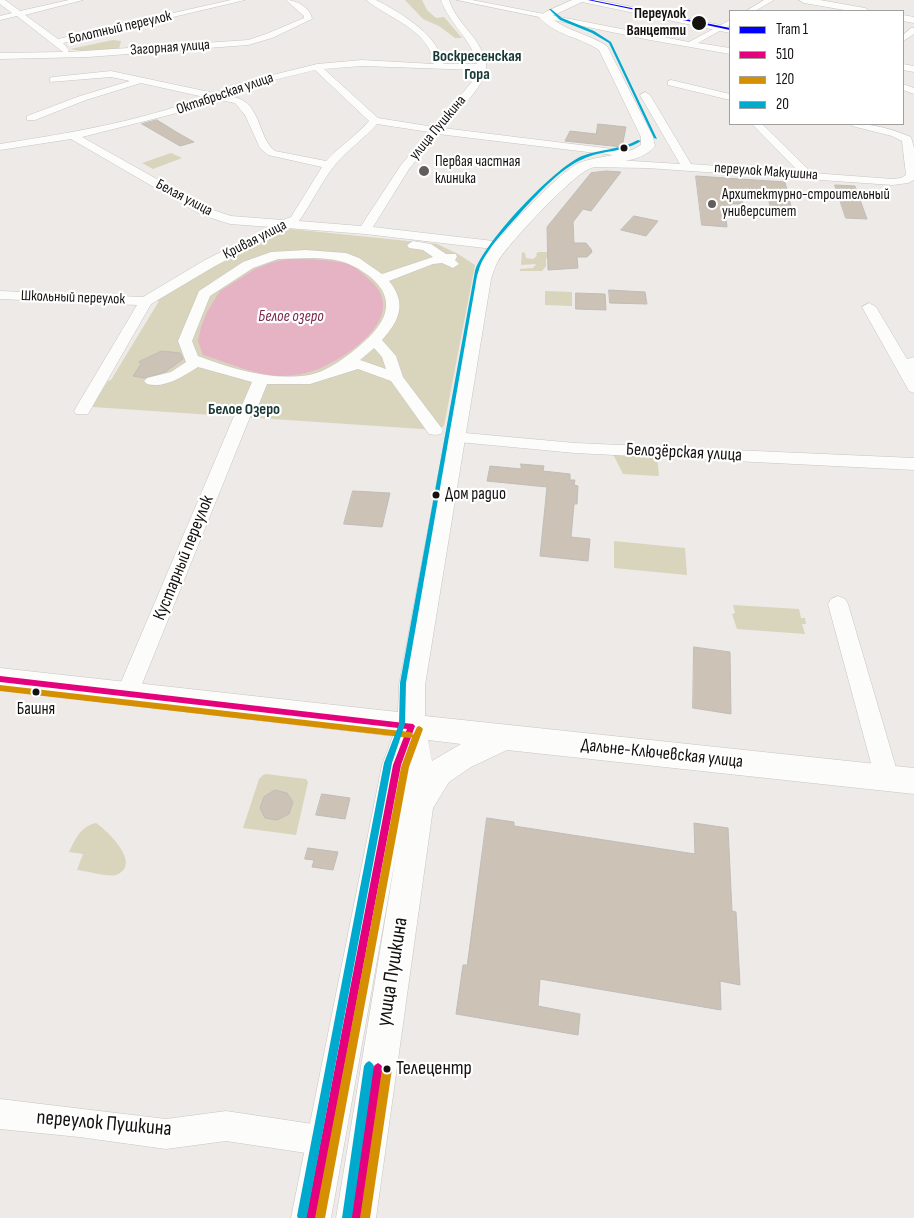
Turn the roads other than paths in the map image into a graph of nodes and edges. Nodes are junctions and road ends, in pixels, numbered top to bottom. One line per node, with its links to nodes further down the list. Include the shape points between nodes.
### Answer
1 (0, 0): 15 (street)
2 (79, 0): 15 (street)
3 (242, 0): 21 (street, Болотный переулок)
4 (290, 0): 24 (street, Загорная улица, via 308,15 308,19 248,42)
5 (370, 0): 27 (street, via 383,6 430,42 440,62)
6 (446, 0): 28 (street, via 451,16 472,40)
7 (461, 0): 17 (street)
8 (580, 0): 17 (main road)
9 (584, 0): 18 (main road)
10 (598, 0): 18 (main road)
11 (770, 0): 13 (street)
12 (804, 0): 14 (main road)
13 (752, 10)
14 (859, 10)
15 (17, 14): 16 (street); 21 (street)
16 (0, 18)
17 (544, 18): 22 (street); 41 (main road, via 593,40 603,48)
18 (727, 26): 22 (street)
19 (914, 30): 20 (street)
20 (904, 38)
21 (57, 42): 24 (street, via 66,51)
22 (688, 45): 23 (street)
23 (729, 51)
24 (64, 54): 25 (street, Загорная улица)
25 (0, 56)
26 (317, 67): 27 (street, Октябрьская улица, via 346,59); 32 (street, Октябрьская улица, via 264,79); 36 (street)
27 (439, 67): 28 (street, Октябрьская улица)
28 (482, 68): 39 (street, улица Пушкина, via 481,76)
29 (53, 80): 30 (street, via 106,74)
30 (139, 81): 32 (street); 35 (street)
31 (671, 83): 34 (street)
32 (216, 95): 40 (street, Октябрьская улица, via 178,110); 44 (street, via 238,101 250,114 266,148 272,153)
33 (645, 95): 46 (street)
34 (729, 97)
35 (31, 118)
36 (375, 121): 39 (street); 44 (street, Кривая улица)
37 (758, 125): 48 (street)
38 (860, 125): 48 (street, переулок Макушина, via 907,139 912,176 893,182)
39 (437, 131): 43 (street); 51 (street, улица Пушкина, via 411,158)
40 (73, 136): 42 (street, Октябрьская улица); 49 (street, Белая улица, via 206,212 230,220)
41 (645, 146): 43 (street, via 629,153); 45 (street); 47 (main road, via 630,155)
42 (0, 147)
43 (592, 150): 47 (street)
44 (329, 165): 49 (street, Кривая улица, via 295,219)
45 (652, 165): 46 (street, переулок Макушина); 47 (street, переулок Макушина, via 614,163)
46 (687, 167): 48 (street, переулок Макушина)
47 (582, 168): 53 (main road, улица Пушкина)
48 (808, 175)
49 (283, 229): 51 (street, Белая улица); 60 (street, Кривая улица, via 210,263)
50 (434, 239): 51 (street); 53 (street); 55 (street)
51 (356, 245): 54 (street); 56 (street); 56 (street, via 428,247 442,263)
52 (261, 246): 54 (street)
53 (502, 246): 55 (main road, улица Пушкина)
54 (283, 254): 59 (street, via 265,258 235,272)
55 (490, 261): 71 (main road, улица Пушкина)
56 (385, 282): 62 (street, via 393,298 393,310)
57 (167, 293): 59 (street)
58 (0, 295): 60 (street, Школьный переулок)
59 (201, 299): 63 (street, via 185,337 188,354)
60 (146, 301): 70 (street, Кривая улица)
61 (869, 306): 64 (street)
62 (383, 334): 65 (street); 66 (street)
63 (197, 361): 67 (street, via 179,376); 69 (street)
64 (910, 366): 68 (street)
65 (337, 370): 66 (street, via 359,364); 69 (street, via 298,386)
66 (389, 370): 71 (street)
67 (152, 381)
68 (914, 388)
69 (249, 397): 75 (street, Кустарный переулок)
70 (82, 411)
71 (431, 422): 72 (street, Белозёрская улица, via 525,444); 76 (main road, улица Пушкина)
72 (914, 464)
73 (838, 604): 78 (street)
74 (0, 679): 75 (main road, Дальне-Ключевская улица)
75 (127, 694): 76 (main road, Дальне-Ключевская улица)
76 (411, 726): 77 (main road, Дальне-Ключевская улица); 79 (main road, улица Пушкина, via 419,766); 81 (main road, улица Пушкина, via 397,765)
77 (505, 737): 78 (main road, Дальне-Ключевская улица); 79 (main road, via 461,758 440,773)
78 (900, 779)
79 (418, 804): 83 (main road, улица Пушкина)
80 (0, 1114): 81 (street, переулок Пушкина, via 166,1134 226,1126)
81 (326, 1141): 82 (main road, улица Пушкина)
82 (311, 1218)
83 (356, 1218)

